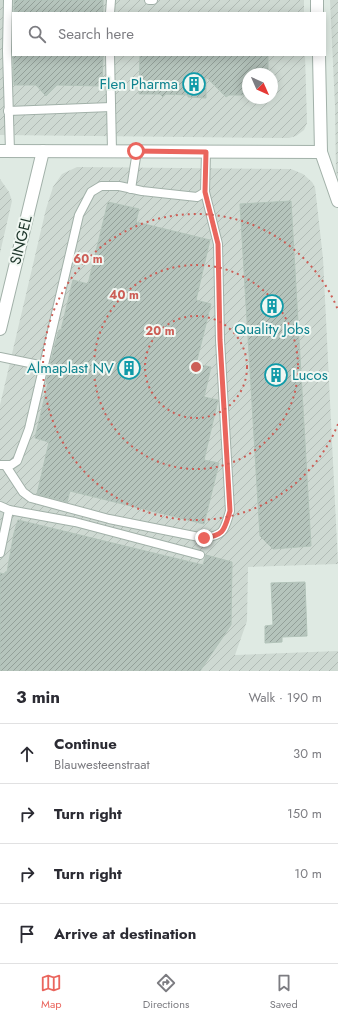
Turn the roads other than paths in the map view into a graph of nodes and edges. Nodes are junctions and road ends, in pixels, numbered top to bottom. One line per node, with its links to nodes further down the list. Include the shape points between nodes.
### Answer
1 (8, 0): 11 (lane)
2 (110, 0): 6 (lane)
3 (149, 0): 4 (lane)
4 (153, 0)
5 (317, 0): 7 (street)
6 (110, 12)
7 (318, 12)
8 (110, 56): 10 (lane)
9 (319, 56): 17 (street)
10 (111, 107): 11 (lane); 14 (lane)
11 (8, 111): 12 (lane)
12 (5, 151): 13 (street)
13 (43, 151): 14 (street); 21 (street, SINGEL)
14 (112, 151): 15 (street)
15 (136, 151): 16 (street); 18 (lane)
16 (206, 152): 17 (street); 19 (lane)
17 (321, 152): 20 (street)
18 (132, 189): 19 (lane, via 191,197 197,197); 23 (lane, via 101,186 91,192 79,215)
19 (205, 192): 24 (lane, via 218,244 220,340 230,511 223,532 217,536 204,538 109,519 31,498 23,492)
20 (338, 201)
21 (0, 329)
22 (0, 357): 23 (lane)
23 (44, 366): 24 (lane, via 29,429 17,461)
24 (3, 465)
25 (0, 506): 26 (lane)
26 (9, 510): 27 (lane); 28 (lane, via 75,522)
27 (0, 553)
28 (200, 555)

